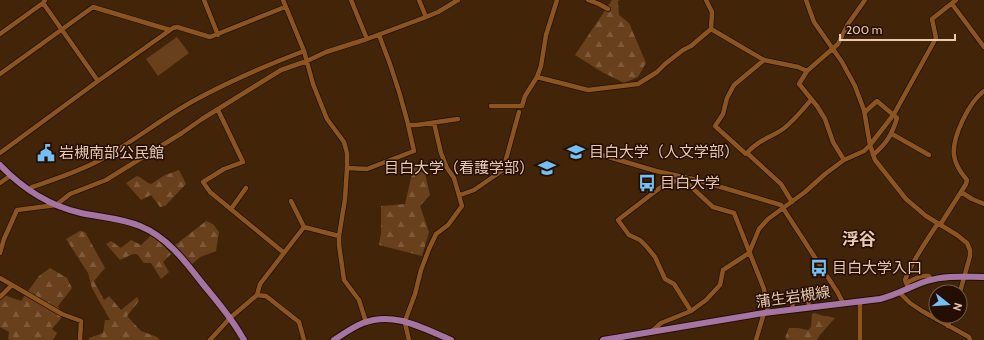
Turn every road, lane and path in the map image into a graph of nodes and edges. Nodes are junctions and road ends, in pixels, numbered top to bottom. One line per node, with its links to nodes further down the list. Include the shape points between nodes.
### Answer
1 (204, 0): 21 (street)
2 (282, 0): 14 (street)
3 (351, 0): 23 (street)
4 (419, 0): 16 (street)
5 (458, 0): 16 (street)
6 (557, 0): 31 (street)
7 (588, 0): 12 (street)
8 (706, 0): 18 (street, via 712,12)
9 (806, 0): 25 (street, via 814,22)
10 (865, 0): 25 (street)
11 (44, 2): 17 (street); 20 (street)
12 (599, 2): 15 (street)
13 (954, 2): 24 (street); 39 (street, via 932,19 936,38)
14 (285, 7): 21 (street); 26 (street)
15 (608, 9)
16 (426, 17): 22 (street)
17 (61, 29): 19 (street, via 93,7); 30 (street); 32 (street)
18 (711, 29): 27 (street); 31 (street, via 638,84 588,90)
19 (170, 30): 21 (street, via 177,27 210,38); 32 (street)
20 (0, 34)
21 (218, 35)
22 (379, 35): 23 (street); 42 (street, via 393,69)
23 (367, 39): 28 (street)
24 (984, 47)
25 (833, 49): 29 (street); 38 (street, via 846,68)
26 (304, 51): 28 (street); 57 (street, via 248,74 196,100 85,168)
27 (764, 60): 29 (street, via 798,66); 46 (street, via 734,85 723,114 715,126)
28 (307, 61): 36 (street, via 281,70); 52 (street, via 327,119 344,142)
29 (807, 71): 34 (street, via 799,84)
30 (0, 74)
31 (537, 77): 35 (street, via 522,106)
32 (98, 81): 45 (street)
33 (984, 92): 58 (street, via 977,96 972,104 954,145 958,167 967,180)
34 (811, 100): 46 (street, via 792,122 759,141); 50 (street, via 825,119 833,142)
35 (491, 106)
36 (218, 110): 63 (street, via 106,180 70,194); 65 (street, via 243,162 224,169 203,182 210,192)
37 (519, 112): 59 (street, via 503,170 474,190)
38 (865, 112): 39 (street, via 877,101); 44 (street)
39 (894, 114): 43 (street, via 897,118); 44 (street)
40 (458, 119): 41 (street)
41 (434, 123): 42 (street); 59 (street, via 441,153)
42 (409, 125): 52 (street, via 414,151 367,169)
43 (892, 134): 48 (street); 49 (street)
44 (870, 145): 48 (street); 50 (street)
45 (0, 153)
46 (747, 153): 61 (street, via 781,184)
47 (602, 155): 54 (street)
48 (873, 155): 66 (street, via 906,198)
49 (929, 155)
50 (844, 160): 61 (street)
51 (0, 165): 53 (main road)
52 (347, 168): 68 (street)
53 (10, 176): 55 (street); 57 (main road)
54 (685, 180): 64 (street, via 778,203); 71 (street, via 713,207 734,213); 85 (street, via 661,187 618,220 629,235 640,240 655,257 665,279 674,284)
55 (0, 183)
56 (246, 188): 65 (street)
57 (29, 190): 63 (main road)
58 (961, 192): 62 (street); 66 (street)
59 (460, 195): 88 (street, via 462,206 448,225 436,234 428,249)
60 (291, 201): 67 (street)
61 (792, 202): 64 (street)
62 (984, 204)
63 (56, 205): 70 (street, via 17,210); 87 (main road, via 134,224 150,231 167,243 183,260)
64 (784, 208): 71 (street, via 759,229); 82 (street)
65 (231, 209): 69 (street)
66 (939, 224): 72 (street, via 967,242 970,256); 77 (street, via 914,260 905,280)
67 (304, 227): 68 (street); 69 (street)
68 (339, 236): 89 (street, via 344,280 359,300)
69 (283, 252): 79 (street, via 260,284)
70 (0, 253)
71 (749, 253): 85 (street, via 723,270 720,285); 86 (street, via 766,296)
72 (965, 276): 73 (main road, 蒲生岩槻線); 75 (street); 77 (main road, 蒲生岩槻線)
73 (984, 277)
74 (0, 278): 76 (street)
75 (962, 284)
76 (12, 285): 80 (street); 93 (street, via 62,314 82,321)
77 (908, 286): 78 (main road, 蒲生岩槻線)
78 (900, 293): 81 (main road, 蒲生岩槻線); 90 (street, via 910,303)
79 (258, 295): 87 (street); 96 (street, via 266,296 299,322)
80 (0, 297)
81 (860, 301): 82 (main road, 蒲生岩槻線); 102 (street)
82 (843, 303): 83 (main road, 蒲生岩槻線)
83 (809, 307): 84 (main road, 蒲生岩槻線); 84 (street, via 807,291 791,293)
84 (793, 309): 86 (main road, 蒲生岩槻線)
85 (691, 311): 91 (street, via 661,323)
86 (766, 313): 91 (main road, 蒲生岩槻線); 101 (street)
87 (230, 318): 94 (street); 95 (main road)
88 (405, 321): 89 (main road, via 385,318); 98 (street); 99 (main road)
89 (366, 322): 97 (main road)
90 (948, 326): 103 (street)
91 (651, 332): 92 (main road, 蒲生岩槻線)
92 (627, 338): 100 (main road, 蒲生岩槻線)
93 (80, 340)
94 (210, 340)
95 (244, 340)
96 (304, 340)
97 (334, 340)
98 (409, 340)
99 (451, 340)
100 (604, 340)
101 (756, 340)
102 (860, 340)
103 (970, 340)

